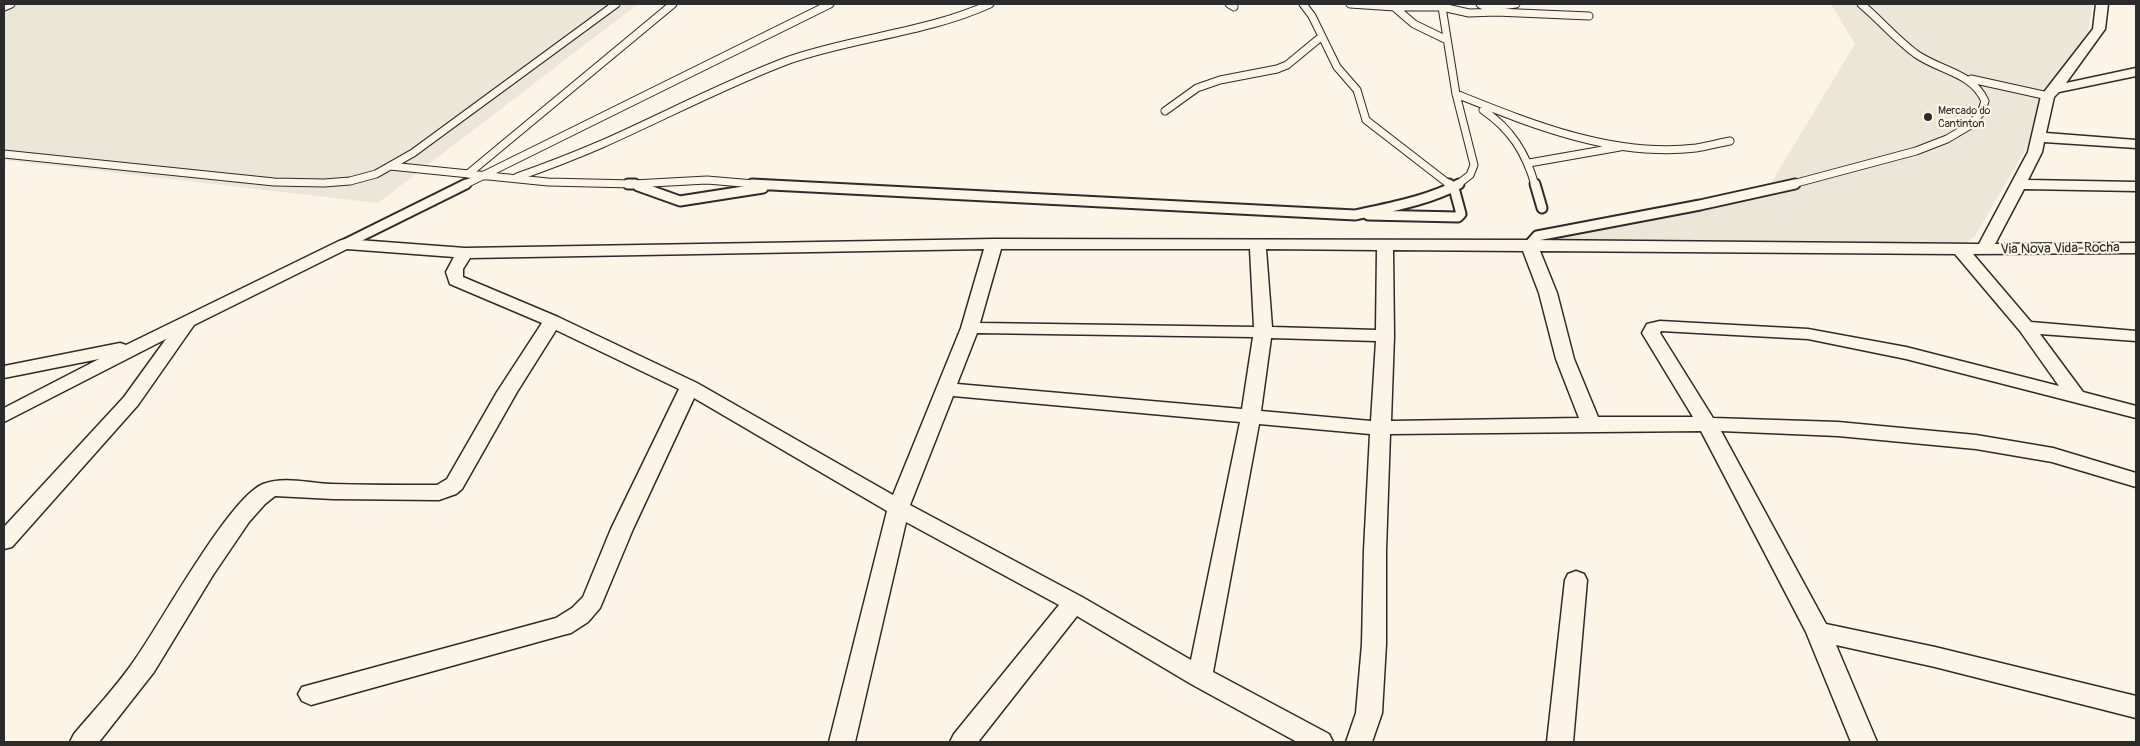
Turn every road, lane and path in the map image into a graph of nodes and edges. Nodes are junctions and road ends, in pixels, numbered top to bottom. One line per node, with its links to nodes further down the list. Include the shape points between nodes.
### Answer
1 (11, 4): 13 (lane)
2 (616, 4): 31 (lane, via 413,153)
3 (673, 4): 32 (lane)
4 (830, 4): 33 (lane)
5 (990, 4): 34 (lane, via 950,22 857,39 774,66 613,139)
6 (1303, 4): 18 (lane)
7 (1350, 4): 14 (lane)
8 (1480, 4): 15 (lane)
9 (1516, 4): 15 (lane)
10 (1860, 4): 21 (lane, via 1919,56)
11 (2102, 4): 22 (street, via 2099,28)
12 (1441, 5): 14 (lane); 16 (lane, via 1469,13); 19 (lane)
13 (4, 6)
14 (1393, 6): 19 (lane, via 1414,24)
15 (1488, 7): 16 (lane)
16 (1496, 12): 17 (lane)
17 (1589, 16)
18 (1321, 37): 24 (lane, via 1286,65 1197,88); 39 (lane, via 1337,67 1357,90 1366,120)
19 (1447, 40): 23 (lane)
20 (2136, 72): 22 (street)
21 (1965, 78): 22 (lane); 48 (lane, via 1983,94 1985,101 1981,113 1969,126 1947,139 1916,151 1808,181 1537,236)
22 (2052, 92): 25 (street)
23 (1456, 94): 28 (lane, via 1533,123); 30 (lane, via 1497,120 1520,143); 39 (lane, via 1474,165 1471,174)
24 (1165, 111)
25 (2037, 137): 27 (street); 36 (street, via 2035,152)
26 (1730, 141): 28 (lane, via 1690,150)
27 (2136, 144)
28 (1628, 146): 30 (lane)
29 (4, 154): 31 (lane, via 274,182 350,181 376,174)
30 (1529, 163): 41 (lane)
31 (390, 166): 32 (lane)
32 (468, 174): 33 (lane)
33 (486, 176): 34 (lane); 44 (lane)
34 (513, 178): 35 (lane)
35 (633, 184): 37 (lane, via 707,180); 37 (lane, via 680,201)
36 (2019, 184): 38 (street); 51 (street)
37 (776, 186): 42 (lane)
38 (2136, 187)
39 (1454, 188): 40 (lane); 43 (lane, via 1461,214 1458,217)
40 (1406, 202): 42 (lane); 43 (lane)
41 (1542, 208)
42 (1355, 215): 43 (lane)
43 (1424, 216)
44 (345, 244): 52 (street, Via Nova Vida-Rocha); 54 (street)
45 (994, 244): 46 (street, Via Nova Vida-Rocha); 52 (street, Via Nova Vida-Rocha); 56 (street)
46 (1258, 245): 47 (street, Via Nova Vida-Rocha); 57 (street)
47 (1385, 245): 48 (street, Via Nova Vida-Rocha); 58 (street)
48 (1528, 245): 50 (street, Via Nova Vida-Rocha); 68 (street, via 1548,293 1565,359)
49 (2136, 248): 51 (street, Via Nova Vida-Rocha)
50 (1960, 249): 51 (street, Via Nova Vida-Rocha); 55 (street)
51 (1984, 250)
52 (465, 253): 53 (street, via 454,268 456,280)
53 (552, 321): 62 (street); 80 (street, via 455,484 449,489 439,493 280,488 267,490 257,498 238,521 144,665)
54 (188, 322): 60 (street); 73 (street, via 131,401)
55 (2026, 327): 59 (street); 64 (street)
56 (970, 328): 57 (street); 63 (street)
57 (1263, 331): 58 (street); 66 (street)
58 (1385, 336): 70 (street)
59 (2136, 336)
60 (140, 345): 61 (street); 67 (street)
61 (4, 372)
62 (690, 388): 72 (street); 78 (street, via 622,528 592,602 580,615 563,626)
63 (947, 389): 66 (street); 72 (street)
64 (2075, 395): 65 (street); 69 (street, via 1906,353 1808,334 1678,326 1653,328 1651,333)
65 (2136, 412)
66 (1251, 415): 70 (street); 77 (street)
67 (4, 416)
68 (1592, 424): 69 (street); 70 (street)
69 (1707, 424): 71 (street, via 1838,429 1976,442 2052,456); 76 (street)
70 (1381, 428): 84 (street, via 1374,550 1374,644 1369,713)
71 (2136, 480)
72 (898, 508): 75 (street); 81 (street)
73 (4, 541)
74 (1576, 580): 85 (street)
75 (1074, 603): 77 (street); 82 (street)
76 (1818, 632): 79 (street, via 1935,657); 86 (street)
77 (1200, 676): 83 (street)
78 (311, 694)
79 (2136, 707)
80 (83, 742)
81 (842, 742)
82 (963, 742)
83 (1320, 742)
84 (1359, 742)
85 (1560, 742)
86 (1864, 742)

